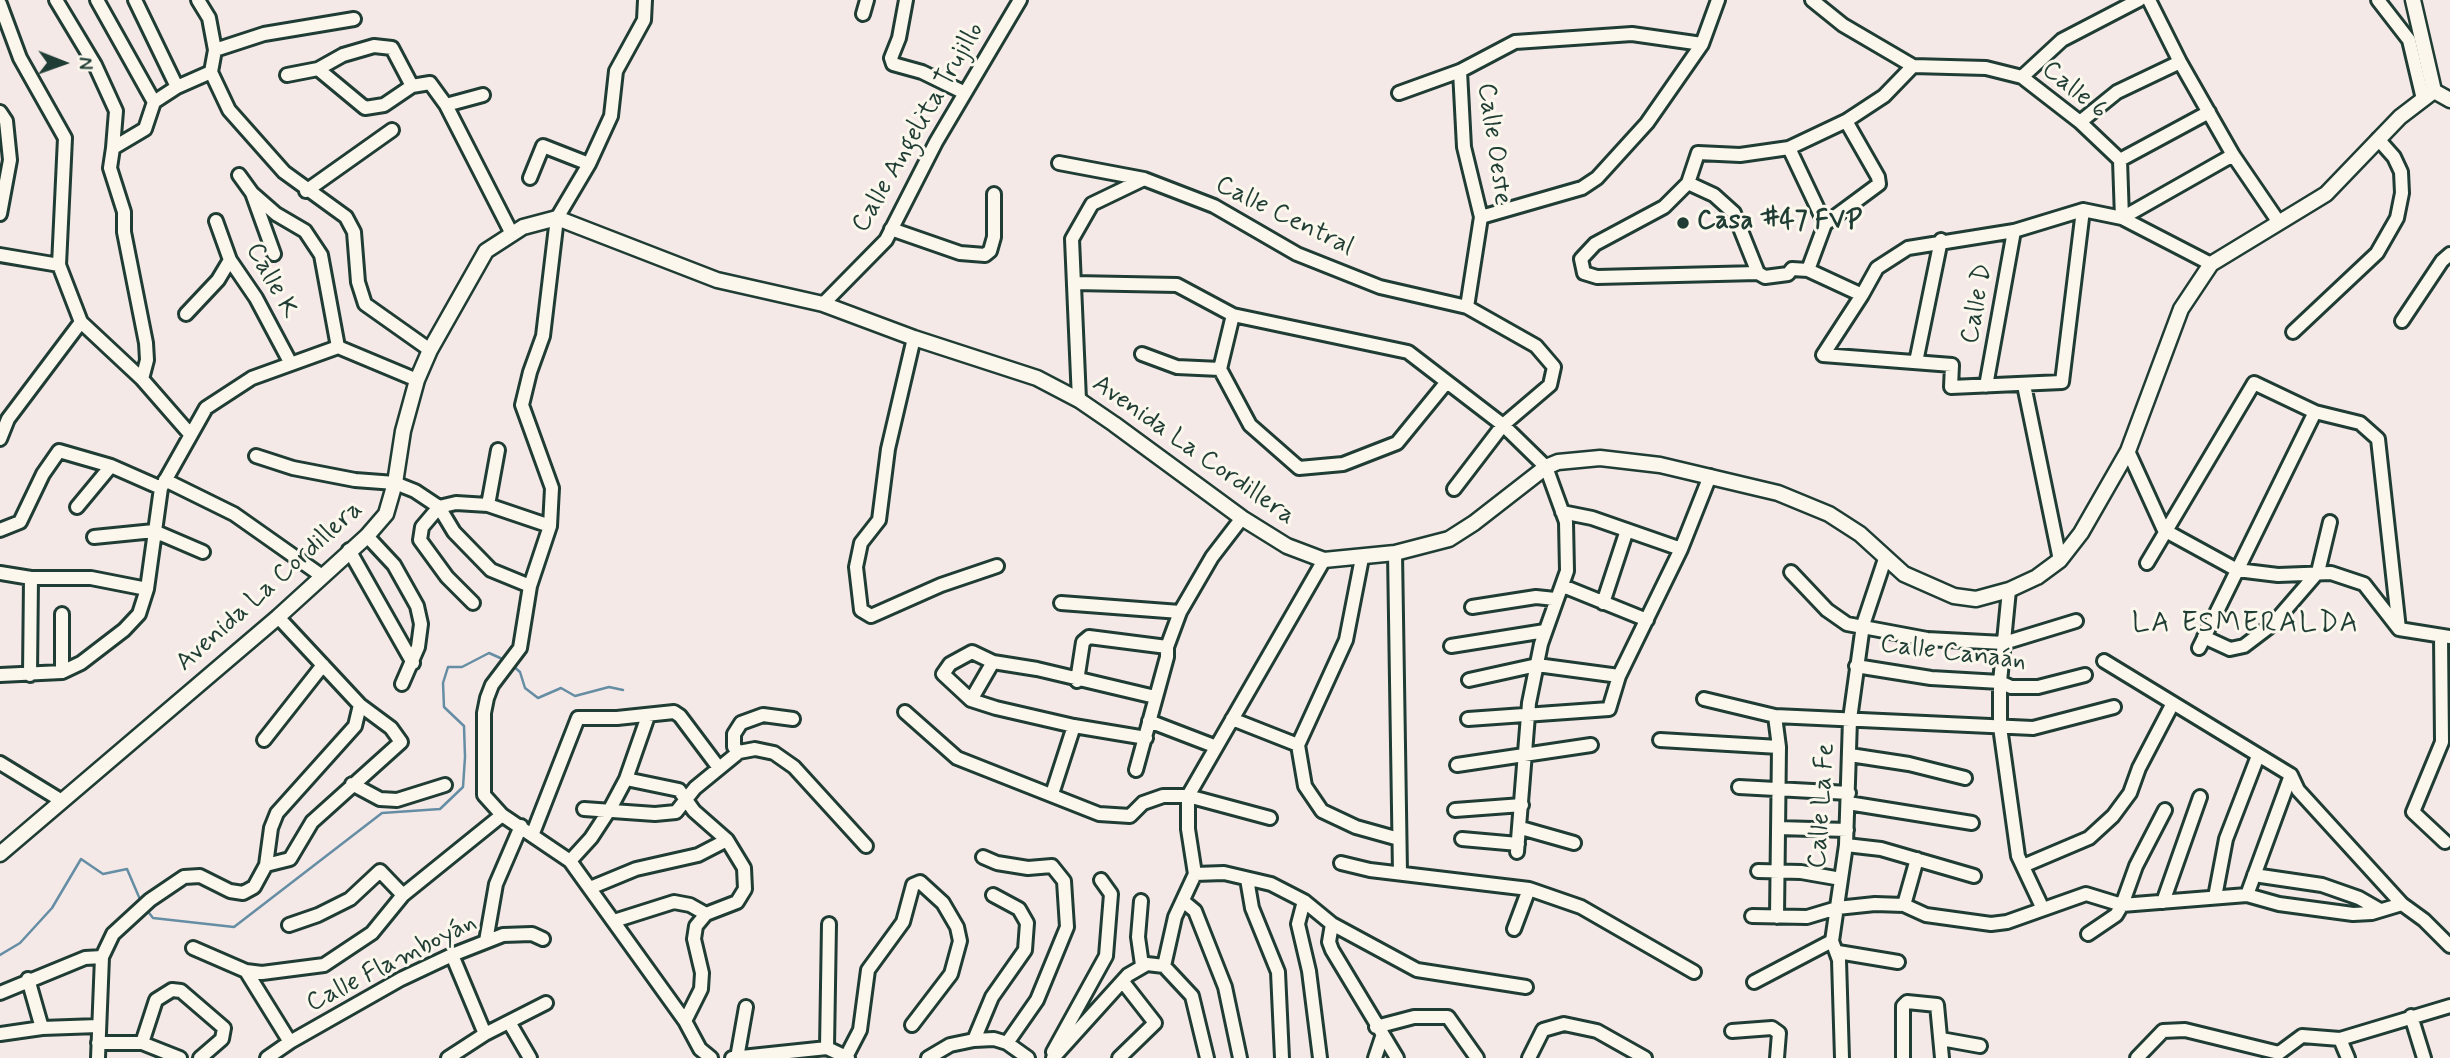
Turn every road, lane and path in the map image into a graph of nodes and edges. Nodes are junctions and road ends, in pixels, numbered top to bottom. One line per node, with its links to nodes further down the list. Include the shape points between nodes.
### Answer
1 (56, 0): 42 (street, via 116,111)
2 (97, 0): 34 (street)
3 (135, 0): 28 (street)
4 (198, 0): 19 (street, via 209,18)
5 (645, 0): 47 (street, via 644,19 616,71 611,116)
6 (867, 0): 16 (street)
7 (906, 0): 29 (street, via 893,64)
8 (1020, 0): 29 (street, Calle Angelita Trujillo)
9 (1718, 0): 18 (street)
10 (1812, 0): 21 (street, Calle 6, via 1843,25)
11 (2139, 0): 26 (street, via 2062,40)
12 (2149, 0): 20 (street)
13 (2378, 0): 32 (street, via 2409,40)
14 (2413, 0): 32 (main road)
15 (0, 4): 72 (street, via 20,58 65,138)
16 (863, 14)
17 (354, 19): 19 (street, via 264,34)
18 (1702, 44): 23 (street, via 1632,34 1515,42); 57 (street, via 1647,124 1597,178 1582,188)
19 (215, 50): 24 (street)
20 (2180, 62): 37 (street); 39 (street, via 2117,92)
21 (1913, 66): 26 (street, Calle 6, via 1986,68); 38 (street, via 1884,96)
22 (318, 69): 25 (street); 27 (street, via 365,108 384,105); 27 (street, via 343,55 388,47)
23 (1460, 71): 30 (street); 57 (street, Calle Oeste, via 1464,147)
24 (211, 72): 28 (street); 52 (street, via 229,110)
25 (287, 75)
26 (2022, 77): 39 (street, Calle 6)
27 (412, 86): 35 (street, via 430,83)
28 (177, 87): 34 (street)
29 (965, 93): 63 (street, Calle Angelita Trujillo)
30 (1399, 93)
31 (484, 94): 35 (street)
32 (2428, 95): 33 (main road); 41 (main road, Avenida La Cordillera)
33 (2450, 100)
34 (154, 102): 42 (street, via 145,128)
35 (446, 105): 65 (street)
36 (0, 112): 56 (street, via 6,121 10,160)
37 (2210, 112): 44 (street); 45 (street)
38 (1846, 121): 43 (street); 62 (street, via 1879,184)
39 (2080, 122): 45 (street, Calle 6)
40 (392, 130): 52 (street)
41 (2378, 139): 61 (main road, Avenida La Cordillera, via 2326,194); 83 (street, via 2395,157 2401,172 2397,218 2377,253)
42 (113, 148): 91 (street, via 110,168 124,212 146,343 148,360)
43 (1789, 148): 51 (street, via 1740,155 1698,153); 62 (street)
44 (2233, 155): 59 (street); 61 (street)
45 (2120, 160): 59 (street)
46 (1059, 163): 50 (street, Calle Central)
47 (589, 164): 49 (street, via 543,146); 58 (street)
48 (239, 175): 53 (street)
49 (530, 178)
50 (1144, 179): 75 (street, via 1092,204 1072,239); 78 (street, Calle Central, via 1214,206 1321,264 1380,286)
51 (1688, 183): 74 (street, via 1714,195 1734,214); 74 (street, via 1664,208 1595,244 1581,260 1584,273 1597,277)
52 (306, 191): 86 (street, via 346,217 354,232 358,282 365,304)
53 (252, 193): 67 (street); 85 (street, via 305,232 321,254)
54 (995, 194): 63 (street, via 994,237 985,255 960,253)
55 (2083, 210): 59 (street); 64 (street); 94 (street, via 2062,382)
56 (0, 214)
57 (1481, 217): 78 (street, Calle Oeste)
58 (557, 218): 65 (main road, Avenida La Cordillera); 77 (main road, Avenida La Cordillera, via 717,280); 117 (street, via 543,336 522,405 552,488)
59 (2122, 218): 71 (street)
60 (216, 221): 70 (street, Calle K)
61 (2278, 221): 71 (main road, Avenida La Cordillera)
62 (1825, 223): 73 (street)
63 (891, 229): 77 (street, Calle Angelita Trujillo, via 886,240)
64 (2014, 231): 66 (street); 95 (street, Calle D)
65 (512, 234): 86 (main road, Avenida La Cordillera, via 486,251)
66 (1941, 240): 76 (street, via 1908,248 1886,260); 89 (street)
67 (274, 254)
68 (2450, 254): 81 (street)
69 (0, 255): 72 (street)
70 (230, 260): 79 (street); 88 (street, Calle K)
71 (2211, 264): 103 (main road, Avenida La Cordillera, via 2181,309)
72 (60, 265): 82 (street)
73 (1808, 270): 74 (street, via 1792,268 1779,277); 76 (street)
74 (1758, 273)
75 (1074, 283): 80 (street, via 1177,285); 96 (street)
76 (1862, 295): 89 (street, via 1823,355)
77 (823, 304): 84 (main road, Avenida La Cordillera)
78 (1467, 307): 99 (street, Calle Central, via 1536,346 1554,367 1550,385)
79 (186, 314)
80 (1233, 315): 90 (street); 93 (street, via 1408,352)
81 (2402, 321)
82 (81, 322): 91 (street); 98 (street)
83 (2293, 332)
84 (914, 338): 96 (main road, Avenida La Cordillera, via 1037,378); 133 (street, via 888,449 878,520 861,543 856,567 861,610 871,616)
85 (338, 347): 88 (street); 92 (street)
86 (430, 350): 92 (main road, Avenida La Cordillera)
87 (1142, 354): 90 (street, via 1177,367)
88 (290, 362): 100 (street, via 252,378 206,408)
89 (1916, 362): 95 (street, via 1952,365 1951,387)
90 (1220, 369): 93 (street, via 1250,425 1299,468 1343,464 1397,443)
91 (142, 379): 100 (street)
92 (417, 380): 109 (main road, Avenida La Cordillera)
93 (1446, 383): 99 (street)
94 (2024, 385): 95 (street); 131 (street)
95 (1986, 386)
96 (1079, 400): 115 (main road, Avenida La Cordillera)
97 (2315, 412): 120 (street, via 2254,383); 134 (street); 155 (street, via 2360,423 2378,439)
98 (4, 418): 101 (street)
99 (1503, 425): 106 (street); 110 (street)
100 (190, 435): 108 (street)
101 (0, 439)
102 (498, 450): 111 (street)
103 (2128, 451): 120 (street); 131 (main road, Avenida La Cordillera)
104 (256, 456): 109 (street, via 293,468)
105 (111, 466): 108 (street); 112 (street); 118 (street, via 59,451 20,522)
106 (1546, 467): 107 (main road, Avenida La Cordillera, via 1572,460 1609,459); 114 (street); 127 (main road, Avenida La Cordillera, via 1449,539)
107 (1710, 476): 124 (street); 129 (main road, Avenida La Cordillera, via 1777,493 1829,513)
108 (163, 484): 121 (street); 137 (street, via 234,514)
109 (395, 484): 113 (street); 122 (main road, Avenida La Cordillera, via 386,514)
110 (1454, 489)
111 (488, 505): 113 (street); 117 (street)
112 (76, 507)
113 (439, 507): 140 (street, via 454,532 491,570); 145 (street, via 422,527 420,540)
114 (1562, 512): 119 (street); 141 (street, via 1567,571)
115 (1242, 518): 130 (main road, Avenida La Cordillera, via 1287,546); 149 (street, via 1212,557)
116 (2330, 522): 136 (street)
117 (550, 527): 140 (street)
118 (0, 530)
119 (1627, 530): 124 (street); 147 (street)
120 (2164, 530): 132 (street); 134 (street)
121 (155, 531): 123 (street); 126 (street); 142 (street)
122 (367, 536): 125 (main road, Avenida La Cordillera); 163 (street, via 394,565 417,606 421,624)
123 (94, 537)
124 (1681, 549): 152 (street)
125 (349, 550): 137 (main road, Avenida La Cordillera); 163 (street)
126 (203, 552)
127 (1395, 553): 128 (main road, Avenida La Cordillera); 234 (street)
128 (1362, 558): 130 (main road, Avenida La Cordillera); 196 (street, via 1346,640)
129 (1885, 559): 143 (main road, Avenida La Cordillera, via 1904,574 1954,596 1976,599); 154 (street, Calle La Fe)
130 (1324, 560): 187 (street)
131 (2060, 561): 143 (main road, Avenida La Cordillera)
132 (2147, 563)
133 (997, 566)
134 (2237, 570): 136 (street, via 2278,575); 136 (street, via 2202,642 2230,649 2244,646 2273,624)
135 (1791, 572): 154 (street, via 1827,610 1847,624)
136 (2318, 572): 155 (street, via 2364,583)
137 (322, 576): 151 (main road, Avenida La Cordillera)
138 (1, 577): 139 (street)
139 (31, 578): 142 (street, via 91,578); 170 (street)
140 (530, 586): 226 (street, via 516,657 492,685 484,713 484,795)
141 (1563, 586): 144 (street); 147 (street)
142 (147, 589): 167 (street, via 139,614 124,630)
143 (2009, 590): 158 (street)
144 (1555, 598): 148 (street); 156 (street)
145 (473, 603)
146 (1061, 603): 149 (street)
147 (1603, 603): 152 (street)
148 (1472, 607)
149 (1180, 612): 160 (street)
150 (62, 614): 167 (street)
151 (278, 617): 164 (street); 219 (main road, Avenida La Cordillera)
152 (1647, 620): 171 (street)
153 (2076, 621): 158 (street)
154 (1863, 625): 158 (street, via 1927,639); 166 (street, Calle La Fe)
155 (2399, 629): 157 (street)
156 (1545, 631): 159 (street); 165 (street)
157 (2445, 637): 237 (street, via 2442,742 2413,812)
158 (2004, 643): 174 (street)
159 (1451, 646)
160 (1167, 647): 173 (street, via 1089,637 1083,642); 176 (street)
161 (2104, 661): 179 (street)
162 (993, 662): 173 (street, via 1037,668); 178 (street); 178 (street, via 968,652 943,674)
163 (413, 663): 175 (street)
164 (323, 665): 180 (street); 194 (street)
165 (1537, 665): 171 (street); 172 (street); 183 (street)
166 (1856, 666): 174 (street, Calle Canaán, via 1931,678); 189 (street, Calle La Fe)
167 (62, 673): 170 (street)
168 (0, 675): 170 (street)
169 (2085, 675): 174 (street, Calle Canaán, via 2038,687 2011,687)
170 (30, 676)
171 (1619, 676): 183 (street, via 1609,709)
172 (1469, 680)
173 (1077, 681): 176 (street)
174 (2000, 682): 192 (street)
175 (402, 684)
176 (1155, 697): 190 (street)
177 (1704, 699): 185 (street)
178 (971, 700): 191 (street)
179 (2173, 703): 202 (street); 247 (street, via 2130,793 2113,816 2089,838)
180 (360, 705): 211 (street, via 401,742); 246 (street, via 355,726 277,813)
181 (2114, 707): 192 (street, via 2033,729)
182 (905, 712): 215 (street, via 957,758)
183 (1528, 714): 188 (street); 203 (street)
184 (648, 716): 206 (street, via 674,712 680,716); 210 (street); 233 (street, via 578,718)
185 (1776, 716): 189 (street); 199 (street)
186 (793, 719): 200 (street, via 763,715 741,723 734,734)
187 (1232, 719): 196 (street); 198 (street)
188 (1468, 719)
189 (1850, 719): 192 (street); 201 (street, Calle La Fe)
190 (1149, 721): 193 (street); 198 (street)
191 (1074, 726): 193 (street); 215 (street)
192 (2000, 727): 247 (street)
193 (1146, 738): 207 (street)
194 (264, 740)
195 (1660, 740): 199 (street)
196 (1298, 745): 234 (street, via 1306,786 1322,811)
197 (1591, 745): 203 (street)
198 (1214, 746): 216 (street)
199 (1779, 747): 214 (street)
200 (739, 752): 206 (street); 240 (street, via 775,753 815,788)
201 (1850, 755): 209 (street); 218 (street, Calle La Fe)
202 (2258, 756): 208 (street); 262 (street, via 2226,839)
203 (1525, 757): 205 (street); 221 (street)
204 (0, 763): 219 (street)
205 (1457, 765)
206 (719, 768): 220 (street, via 695,788)
207 (1136, 770)
208 (2291, 775): 252 (street); 267 (street, via 2298,790)
209 (1965, 778)
210 (626, 779): 220 (street, via 673,788); 223 (street)
211 (352, 784): 212 (street, via 380,799 397,800); 246 (street, via 312,822 290,859)
212 (445, 785)
213 (1739, 787): 214 (street)
214 (1778, 788): 218 (street); 231 (street)
215 (1052, 794): 216 (street, via 1099,814 1122,818 1163,796)
216 (1188, 796): 227 (street); 251 (street)
217 (2200, 797): 266 (street)
218 (1848, 798): 228 (street); 232 (street, Calle La Fe)
219 (62, 801): 241 (main road, Avenida La Cordillera)
220 (687, 802): 223 (street, via 676,812 654,814); 236 (street)
221 (1522, 804): 224 (street); 230 (street)
222 (583, 809): 223 (street)
223 (610, 809): 244 (street)
224 (1455, 810)
225 (2165, 810): 269 (street)
226 (502, 815): 229 (street); 259 (street)
227 (1270, 818)
228 (1972, 823)
229 (521, 826): 233 (street); 283 (street, via 496,884)
230 (1521, 828): 235 (street, via 1517,848); 238 (street)
231 (1778, 828): 232 (street); 249 (street)
232 (1847, 830): 239 (street, Calle La Fe)
233 (533, 833): 244 (street)
234 (1399, 839): 250 (street)
235 (1462, 839)
236 (727, 840): 257 (street, via 698,855 636,869); 273 (street, via 744,868 745,889 737,902)
237 (2445, 842)
238 (1574, 843)
239 (1846, 845): 243 (street); 255 (street, Calle La Fe)
240 (866, 846)
241 (0, 854)
242 (983, 857): 318 (street, via 1028,868 1052,866 1063,881 1067,927 1037,1000)
243 (1917, 859): 253 (street); 268 (street)
244 (570, 860): 257 (street)
245 (1341, 863): 250 (street)
246 (266, 866): 288 (street, via 254,887 243,893 192,875 184,877 113,934)
247 (2023, 866): 270 (street)
248 (1758, 871): 249 (street)
249 (1778, 872): 255 (street); 275 (street)
250 (1400, 873): 258 (street)
251 (1195, 874): 254 (street, via 1224,873); 264 (street)
252 (2254, 875): 261 (street); 272 (street, via 2322,885)
253 (1974, 876)
254 (1247, 879): 265 (street, via 1271,884); 339 (street, via 1252,908 1278,972)
255 (1841, 879): 271 (street, Calle La Fe)
256 (1101, 880): 335 (street, via 1111,894 1106,956)
257 (590, 888): 276 (street)
258 (1529, 889): 280 (street); 293 (street, via 1581,907)
259 (403, 895): 279 (street, via 380,871 349,899); 292 (street, via 372,933 324,965 295,971)
260 (993, 895): 314 (street, via 1019,909 1027,923 1025,950 992,997)
261 (2247, 895): 262 (street); 272 (street, via 2353,914)
262 (2215, 897): 266 (street)
263 (1141, 901): 290 (street, via 1138,937)
264 (1183, 901): 291 (street); 338 (street, via 1195,911 1225,987)
265 (1304, 901): 278 (street); 340 (street, via 1298,924)
266 (2163, 902): 269 (street)
267 (2402, 904): 272 (street); 284 (street)
268 (1904, 905): 270 (street, via 1926,915 1992,924); 271 (street)
269 (2122, 905): 270 (street, via 2086,894); 281 (street, via 2116,915)
270 (2042, 907)
271 (1837, 908): 275 (street, via 1807,917); 285 (street, Calle La Fe)
272 (2379, 910)
273 (706, 914): 276 (street, via 674,902); 303 (street, via 696,926 694,939 701,989)
274 (1752, 916): 275 (street)
275 (1777, 917)
276 (614, 921): 303 (street)
277 (829, 924): 320 (street)
278 (1332, 924): 297 (street, via 1417,970); 309 (street, via 1332,950)
279 (289, 925)
280 (1514, 929)
281 (2088, 934)
282 (543, 939): 283 (street, Calle Flamboyán, via 518,933)
283 (486, 941): 287 (street, Calle Flamboyán)
284 (2450, 946)
285 (1835, 947): 289 (street); 296 (street); 347 (street, Calle La Fe)
286 (193, 948): 292 (street)
287 (452, 955): 311 (street); 315 (street, Calle Flamboyán)
288 (103, 957): 294 (street, via 85,958); 306 (street)
289 (1898, 961)
290 (1142, 965): 291 (street); 295 (street)
291 (1164, 966): 337 (street, via 1192,996)
292 (246, 971): 315 (street)
293 (1694, 972)
294 (28, 979): 298 (street); 307 (street)
295 (1123, 982): 335 (street); 336 (street, via 1155,1024)
296 (1754, 982)
297 (1526, 987)
298 (0, 993)
299 (546, 1003): 304 (street)
300 (2450, 1006): 302 (street)
301 (746, 1007): 332 (street)
302 (2411, 1016): 313 (street); 352 (street)
303 (685, 1021): 330 (street, via 699,1049)
304 (509, 1022): 311 (street); 329 (street)
305 (912, 1025): 324 (street, via 951,974 960,941 943,903 920,882 913,885 903,922 868,970 860,1030)
306 (98, 1026): 307 (street); 316 (street)
307 (42, 1028): 310 (street)
308 (1732, 1031): 346 (street, via 1772,1028 1779,1033)
309 (1379, 1032): 341 (street); 342 (street); 343 (street, via 1413,1017 1448,1017)
310 (0, 1034)
311 (485, 1034): 328 (street)
312 (1941, 1039): 319 (street); 348 (street, via 1937,1005 1907,1002 1903,1006); 349 (street)
313 (2340, 1039): 322 (street, via 2302,1036); 351 (street)
314 (974, 1040): 318 (street); 333 (street, via 950,1045)
315 (290, 1042): 321 (street, Calle Flamboyán)
316 (98, 1043): 317 (street); 325 (street)
317 (142, 1043): 326 (street); 327 (street, via 156,1000 172,990 181,991 224,1028 222,1039)
318 (1007, 1043): 334 (street)
319 (1980, 1046)
320 (827, 1048): 323 (street); 324 (street)
321 (274, 1056)
322 (2280, 1056): 350 (street, via 2185,1030 2163,1031)
323 (756, 1057): 332 (street)
324 (847, 1057)
325 (98, 1058)
326 (180, 1058)
327 (200, 1058)
328 (448, 1058)
329 (530, 1058)
330 (711, 1058)
331 (732, 1058): 332 (street)
332 (737, 1058)
333 (928, 1058)
334 (1028, 1058)
335 (1051, 1058)
336 (1119, 1058)
337 (1207, 1058)
338 (1240, 1058)
339 (1282, 1058)
340 (1320, 1058)
341 (1375, 1058)
342 (1397, 1058)
343 (1477, 1058)
344 (1529, 1058): 345 (street, via 1544,1030 1564,1024 1597,1031)
345 (1645, 1058)
346 (1777, 1058)
347 (1842, 1058)
348 (1903, 1058)
349 (1942, 1058)
350 (2137, 1058)
351 (2348, 1058)
352 (2424, 1058)

